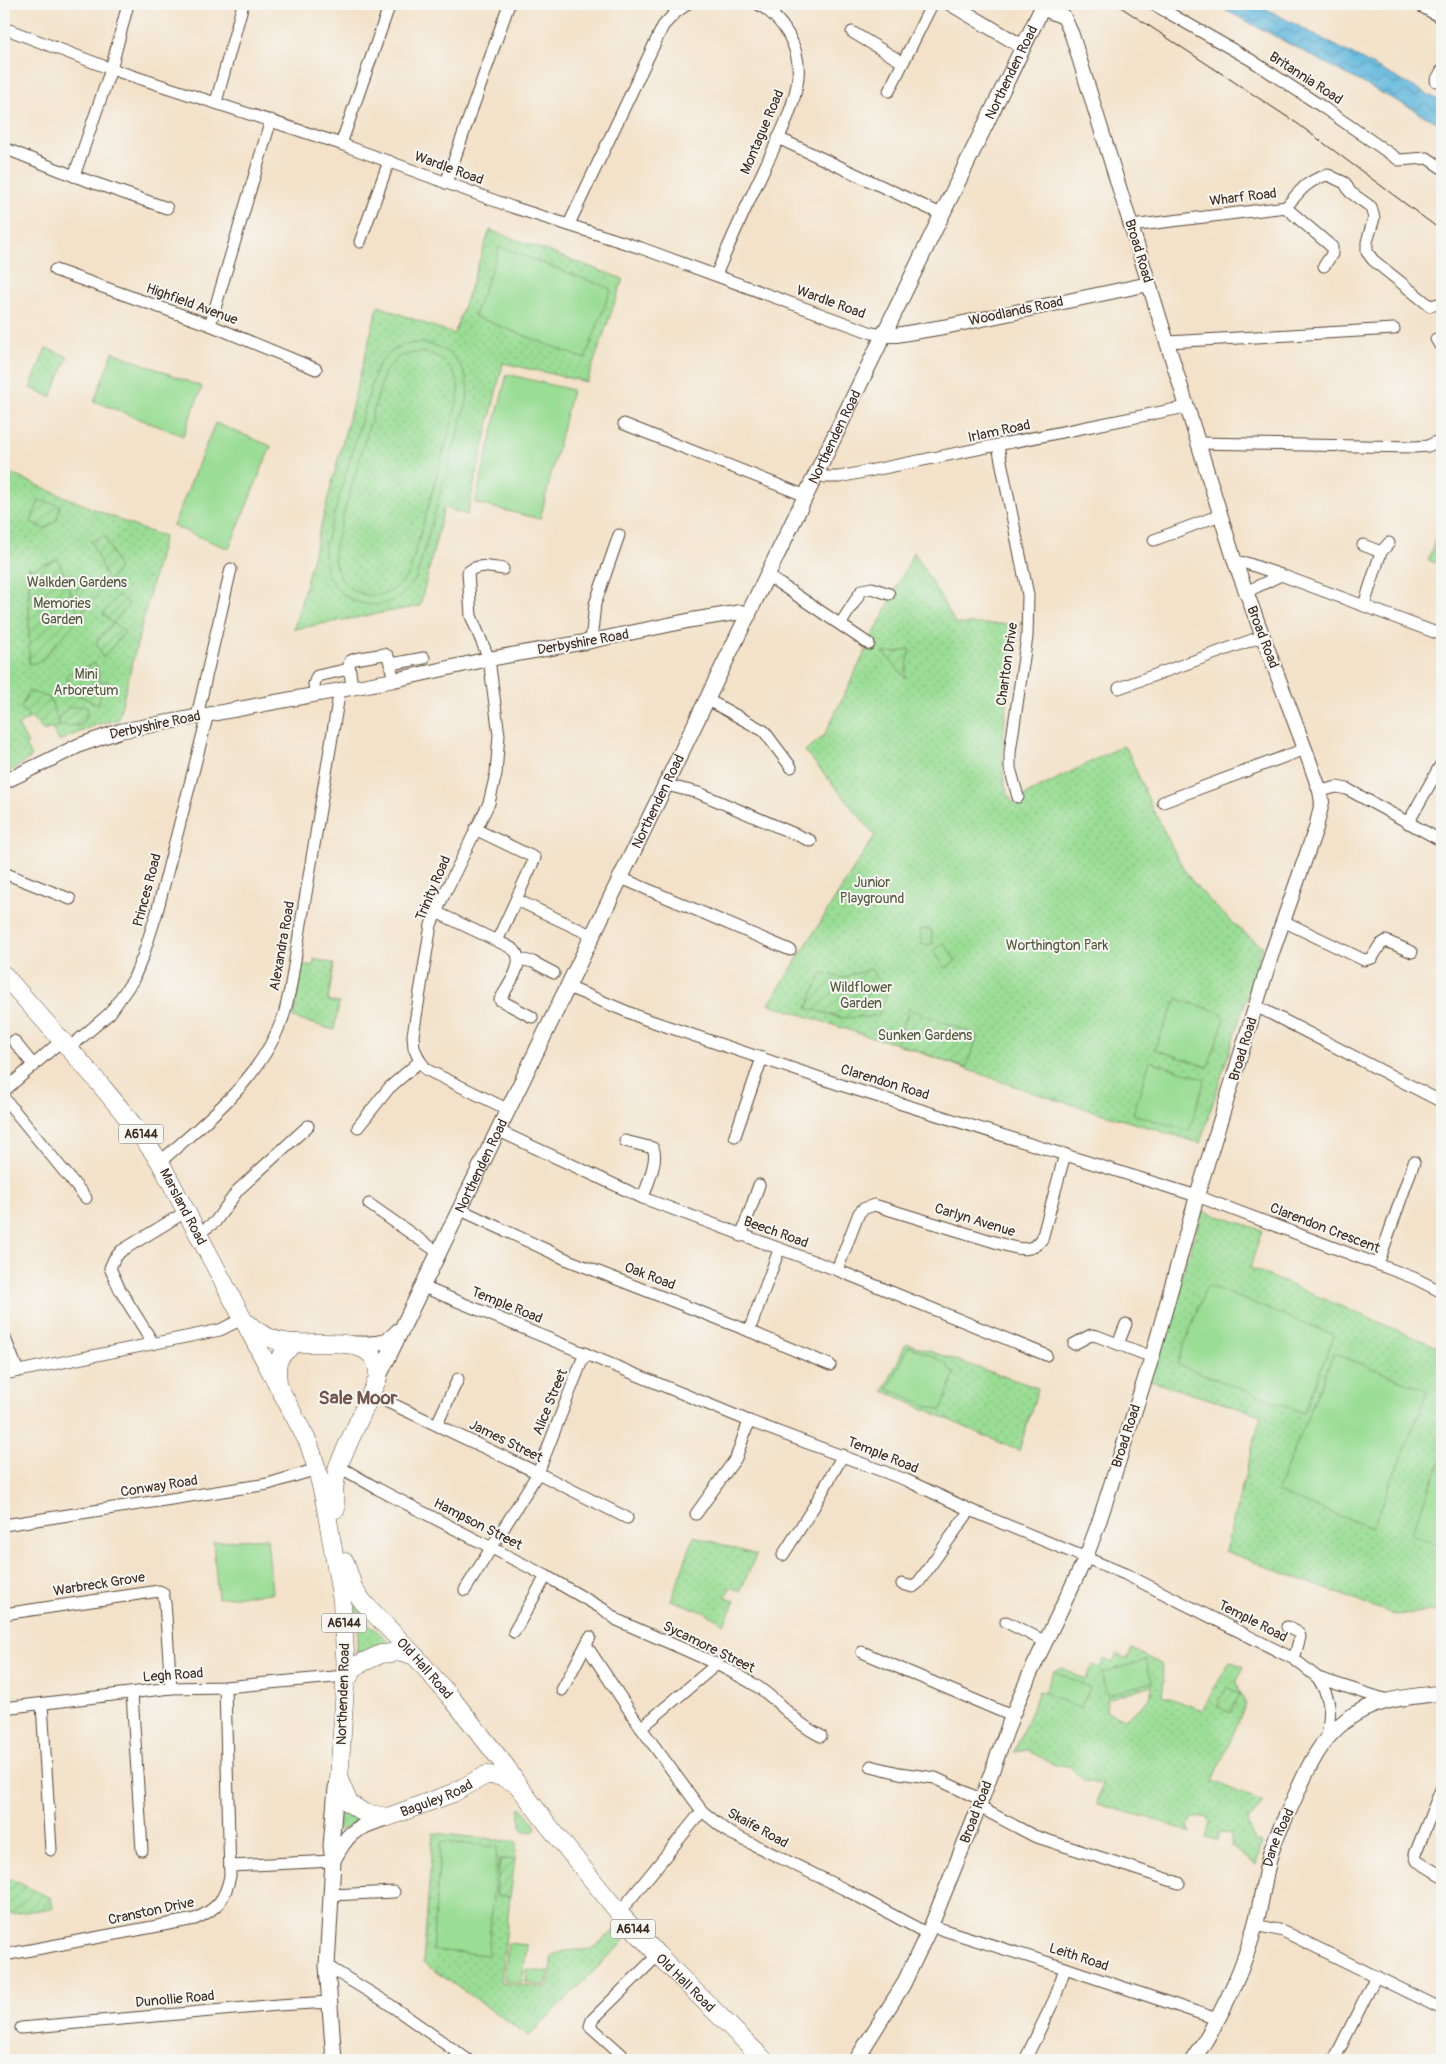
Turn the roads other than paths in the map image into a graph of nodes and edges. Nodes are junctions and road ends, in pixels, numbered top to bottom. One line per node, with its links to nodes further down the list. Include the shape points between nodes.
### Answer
1 (128, 4): 18 (street)
2 (243, 4): 22 (street)
3 (390, 4): 25 (street)
4 (509, 4): 30 (street)
5 (687, 4): 34 (street, via 663,26)
6 (932, 4): 17 (street)
7 (951, 4): 16 (street)
8 (1152, 4): 28 (street, Britannia Road, via 1258,65 1399,160 1427,158)
9 (1417, 4): 13 (street)
10 (764, 5): 24 (street, Montague Road, via 793,42 798,64 796,90)
11 (1043, 6): 12 (street, Broad Road); 16 (main road, Northenden Road)
12 (1062, 10): 35 (street, Broad Road)
13 (1442, 18)
14 (4, 28): 18 (street, Wardle Road)
15 (852, 32): 17 (street)
16 (1023, 47): 33 (main road, Northenden Road)
17 (902, 62): 21 (street)
18 (112, 69): 22 (street, Wardle Road); 29 (street)
19 (1442, 70): 20 (street)
20 (1436, 81)
21 (888, 91)
22 (216, 102): 23 (street, Wardle Road)
23 (271, 120): 25 (street, Wardle Road); 42 (street)
24 (776, 143): 33 (street); 39 (street, Montague Road)
25 (341, 144): 27 (street, Wardle Road)
26 (4, 148): 29 (street)
27 (389, 161): 30 (street, Wardle Road); 36 (street)
28 (1442, 168)
29 (74, 176): 32 (street)
30 (446, 184): 34 (street, Wardle Road)
31 (1285, 207): 35 (street, Wharf Road); 37 (street, via 1332,247 1332,254); 41 (street, Wharf Road, via 1314,178 1328,175 1345,183 1350,192 1371,206 1374,218 1367,252 1373,260 1430,306)
32 (167, 208)
33 (941, 214): 44 (main road, Northenden Road)
34 (569, 224): 39 (street, Wardle Road)
35 (1131, 226): 40 (street, Broad Road)
36 (360, 242)
37 (1324, 266)
38 (55, 270): 42 (street, Highfield Avenue)
39 (716, 275): 44 (street, Wardle Road)
40 (1149, 284): 44 (street, Woodlands Road, via 949,326); 45 (street, Broad Road)
41 (1442, 303)
42 (210, 325): 46 (street, Highfield Avenue)
43 (1394, 329): 45 (street)
44 (884, 335): 52 (main road, Northenden Road)
45 (1167, 342): 47 (street, Broad Road)
46 (316, 369)
47 (1186, 407): 50 (street, Broad Road); 51 (street, Irlam Road)
48 (624, 424): 53 (street)
49 (1442, 440): 50 (street, via 1415,447)
50 (1198, 443): 54 (street, Broad Road)
51 (998, 446): 52 (street, Irlam Road, via 839,477 825,477); 90 (street, Charlton Drive, via 1028,595 1027,636 1010,752 1010,768)
52 (818, 472): 53 (main road, Northenden Road)
53 (806, 496): 64 (main road, Northenden Road)
54 (1220, 515): 56 (street); 60 (street, Broad Road)
55 (619, 535): 72 (street, via 595,604)
56 (1154, 540)
57 (1389, 543): 59 (street)
58 (1363, 545): 59 (street)
59 (1381, 552): 67 (street)
60 (1235, 562): 63 (street); 65 (street, Broad Road)
61 (232, 569): 83 (street, Princes Road)
62 (503, 569): 74 (street, Trinity Road, via 480,566 472,567 468,572 471,616)
63 (1281, 575): 65 (street); 67 (street)
64 (768, 576): 68 (main road, Northenden Road); 69 (street)
65 (1246, 592): 70 (street, Broad Road)
66 (890, 594): 69 (street, via 872,588 862,590)
67 (1364, 605): 71 (street)
68 (749, 615): 72 (street, Derbyshire Road, via 741,612 692,620); 82 (main road, Northenden Road)
69 (840, 623): 73 (street)
70 (1263, 636): 80 (street); 84 (street, Broad Road)
71 (1442, 636)
72 (591, 641): 74 (street, Derbyshire Road)
73 (869, 644)
74 (489, 658): 76 (street, Derbyshire Road); 93 (street, Trinity Road, via 497,712 498,755 494,788)
75 (391, 664): 76 (street, Derbyshire Road); 77 (street, via 384,654 350,661); 78 (street)
76 (419, 664): 78 (street, Derbyshire Road)
77 (349, 669): 79 (street); 81 (street, via 317,676)
78 (394, 680): 79 (street, Derbyshire Road)
79 (346, 688): 81 (street, Derbyshire Road); 127 (street, Alexandra Road, via 283,1019 266,1054 237,1093)
80 (1119, 688)
81 (315, 693): 83 (street, Derbyshire Road)
82 (708, 700): 86 (street, via 764,731); 88 (main road, Northenden Road)
83 (203, 715): 87 (street, Derbyshire Road, via 120,731 80,745); 113 (street, Princes Road, via 157,912 133,980 110,1013)
84 (1305, 749): 89 (street, Broad Road); 91 (street)
85 (1440, 766): 92 (street)
86 (791, 767)
87 (4, 782)
88 (666, 785): 95 (street, via 699,793); 97 (main road, Northenden Road)
89 (1320, 791): 92 (street, via 1346,788); 101 (street, Broad Road, via 1322,802 1316,828)
90 (1018, 797)
91 (1163, 802)
92 (1408, 823): 94 (street)
93 (475, 829): 99 (street, via 535,858); 100 (street, Trinity Road)
94 (1442, 841)
95 (811, 842)
96 (4, 873): 98 (street)
97 (621, 878): 102 (main road, Northenden Road); 104 (street)
98 (70, 899)
99 (517, 900): 102 (street); 103 (street)
100 (436, 912): 103 (street); 115 (street, Trinity Road, via 413,1034 414,1048)
101 (1283, 921): 105 (street, via 1364,960 1372,958 1386,941); 110 (street, Broad Road)
102 (593, 936): 109 (main road, Northenden Road)
103 (497, 941): 106 (street, via 513,949)
104 (790, 950)
105 (1412, 952)
106 (518, 959): 107 (street); 111 (street, via 500,1000)
107 (554, 972)
108 (4, 975): 113 (main road, Marsland Road / A6144)
109 (568, 987): 114 (street, Clarendon Road, via 642,1018); 120 (main road, Northenden Road)
110 (1256, 1006): 119 (street); 130 (street, Broad Road)
111 (532, 1017)
112 (14, 1041): 116 (street)
113 (65, 1045): 116 (street, Princes Road); 127 (main road, Marsland Road / A6144, via 140,1133)
114 (762, 1058): 124 (street); 126 (street, Clarendon Road)
115 (420, 1061): 120 (street, via 439,1077); 122 (street, via 389,1088)
116 (34, 1066): 117 (street, Princes Road)
117 (4, 1091)
118 (4, 1098): 131 (street)
119 (1442, 1102)
120 (509, 1110): 123 (main road, Northenden Road)
121 (308, 1126): 136 (street, via 238,1190 215,1222)
122 (358, 1126)
123 (499, 1131): 132 (street, Beech Road); 134 (main road, Northenden Road)
124 (735, 1136)
125 (625, 1141): 132 (street, via 654,1150 655,1160)
126 (1065, 1154): 130 (street, Clarendon Road); 141 (street, Carlyn Avenue, via 1042,1239 1037,1246 1028,1249 1008,1246 880,1206 868,1206 857,1217)
127 (160, 1162): 135 (main road, Marsland Road / A6144)
128 (1414, 1162): 140 (street)
129 (759, 1184): 137 (street)
130 (1197, 1196): 140 (street, Clarendon Crescent); 156 (street, Broad Road)
131 (86, 1198)
132 (643, 1198): 137 (street, Beech Road)
133 (368, 1204): 139 (street)
134 (461, 1210): 139 (main road, Northenden Road); 147 (street, Oak Road, via 568,1260)
135 (187, 1211): 136 (main road, Marsland Road / A6144); 149 (street, via 121,1251 110,1268)
136 (199, 1233): 144 (main road, Marsland Road / A6144)
137 (742, 1236): 138 (street, Beech Road)
138 (779, 1250): 141 (street, Beech Road); 147 (street)
139 (439, 1253): 142 (main road, Northenden Road)
140 (1378, 1264): 143 (street, Clarendon Crescent)
141 (837, 1270): 155 (street, Beech Road)
142 (423, 1287): 146 (main road, Northenden Road); 154 (street, Temple Road)
143 (1442, 1292)
144 (244, 1318): 149 (street, via 220,1330); 150 (main road, A6144, via 264,1336); 162 (main road, Marsland Road / A6144)
145 (1126, 1324): 153 (street)
146 (402, 1327): 151 (main road, via 390,1340 382,1343); 160 (main road, Northenden Road)
147 (749, 1331): 157 (street, Oak Road)
148 (4, 1336): 158 (street)
149 (153, 1343): 158 (street)
150 (296, 1343): 151 (main road, A6144); 162 (main road, A6144, via 284,1352 276,1366)
151 (352, 1344): 160 (main road, A6144, via 377,1361)
152 (1074, 1344): 153 (street, via 1097,1336)
153 (1118, 1344): 156 (street)
154 (585, 1353): 164 (street, Temple Road); 169 (street, Alice Street)
155 (1046, 1354)
156 (1152, 1357): 176 (street, Broad Road)
157 (830, 1366)
158 (18, 1372): 159 (street)
159 (4, 1374)
160 (378, 1378): 163 (main road, Northenden Road / A6144)
161 (458, 1379): 165 (street)
162 (279, 1386): 168 (main road, Marsland Road / A6144, via 309,1444)
163 (371, 1394): 165 (street, James Street); 167 (main road, Northenden Road / A6144)
164 (749, 1421): 166 (street, Temple Road); 171 (street, via 736,1458)
165 (437, 1424): 169 (street, James Street)
166 (843, 1455): 170 (street, Temple Road); 175 (street)
167 (338, 1466): 174 (street, Hampson Street); 180 (main road, Northenden Road / A6144, via 334,1488 343,1551 351,1582)
168 (317, 1469): 173 (street, Conway Road, via 268,1484); 192 (main road, Northenden Road / A6144, via 342,1601)
169 (538, 1473): 172 (street, James Street); 174 (street, Alice Street)
170 (970, 1510): 176 (street, Temple Road); 178 (street, via 918,1583 913,1587)
171 (696, 1514)
172 (627, 1518)
173 (4, 1525)
174 (493, 1547): 177 (street, Hampson Street); 179 (street, Alice Street)
175 (783, 1555)
176 (1086, 1557): 186 (street, Broad Road); 189 (street, Temple Road)
177 (546, 1576): 181 (street, Hampson Street); 185 (street)
178 (902, 1584)
179 (465, 1590)
180 (364, 1603): 188 (main road, Old Hall Road / A6144)
181 (603, 1609): 190 (street, Sycamore Street, via 617,1620)
182 (4, 1614): 194 (street, Warbreck Grove, via 159,1591 163,1593 165,1603)
183 (1006, 1623): 186 (street)
184 (1288, 1627): 189 (street, via 1300,1637)
185 (514, 1632)
186 (1046, 1642): 201 (street, Broad Road)
187 (862, 1652): 201 (street)
188 (415, 1656): 192 (main road, via 402,1652 381,1654 358,1665); 203 (main road, Old Hall Road / A6144)
189 (1294, 1659): 191 (street, Temple Road)
190 (716, 1664): 202 (street); 204 (street, Sycamore Street, via 766,1693 803,1726)
191 (1318, 1678): 198 (street, Temple Road); 205 (street, Temple Road, via 1327,1692 1330,1718)
192 (345, 1679): 193 (street, Legh Road); 208 (main road, Northenden Road / A6144)
193 (225, 1687): 194 (street, Legh Road); 217 (street, Cranston Drive)
194 (171, 1688): 197 (street, Legh Road)
195 (562, 1690): 202 (street, Skaife Road, via 588,1641)
196 (1442, 1693): 198 (main road, Dane Road)
197 (132, 1694): 199 (street, Legh Road); 215 (street)
198 (1387, 1700): 205 (main road, Dane Road, via 1345,1720)
199 (42, 1704): 200 (street, Legh Road); 214 (street)
200 (4, 1708)
201 (1012, 1716): 211 (street, Broad Road)
202 (642, 1728): 212 (street, Skaife Road)
203 (479, 1734): 207 (main road, Baguley Road, via 482,1766); 209 (main road, Old Hall Road / A6144)
204 (821, 1737)
205 (1327, 1737): 223 (main road, Dane Road, via 1277,1836)
206 (871, 1766): 211 (street, via 935,1778)
207 (476, 1779): 209 (main road, Old Hall Road / A6144, via 493,1774); 213 (main road, Baguley Road / A6144, via 453,1793)
208 (338, 1780): 213 (main road, Baguley Road / A6144, via 349,1803 364,1813); 216 (main road, Northenden Road, via 332,1836)
209 (517, 1784): 222 (main road, Old Hall Road / A6144)
210 (1442, 1787): 218 (street, via 1415,1854 1418,1861)
211 (980, 1803): 219 (street, via 1034,1836); 224 (street, Broad Road)
212 (702, 1811): 222 (street); 224 (street, Skaife Road, via 728,1832)
213 (388, 1817): 216 (main road, Northenden Road, via 352,1832)
214 (51, 1850)
215 (142, 1850)
216 (333, 1861): 217 (street); 221 (main road, Northenden Road)
217 (230, 1866): 225 (street, Cranston Drive, via 225,1897 195,1919)
218 (1442, 1876)
219 (1179, 1883)
220 (394, 1892): 221 (street)
221 (331, 1894): 227 (main road, Northenden Road)
222 (619, 1913): 226 (main road, Old Hall Road / A6144)
223 (1255, 1925): 229 (street, via 1283,1931); 232 (main road, Dane Road, via 1243,1962)
224 (929, 1930): 228 (street, Leith Road); 238 (street, Broad Road, via 903,1985)
225 (4, 1955)
226 (658, 1956): 236 (street, via 592,2020 590,2026); 237 (main road, Old Hall Road / A6144)
227 (327, 1966): 230 (main road, Northenden Road); 234 (street, via 386,2002)
228 (1065, 1968): 232 (street, Leith Road); 239 (street, via 1055,1998)
229 (1376, 1976): 231 (street); 241 (street)
230 (331, 2002): 233 (street, Dunollie Road); 235 (main road, Northenden Road)
231 (1442, 2009)
232 (1217, 2019): 240 (main road, Dane Road)
233 (21, 2028)
234 (460, 2058)
235 (334, 2060)
236 (628, 2060)
237 (764, 2060)
238 (856, 2060)
239 (1025, 2060)
240 (1193, 2060)
241 (1334, 2060)

